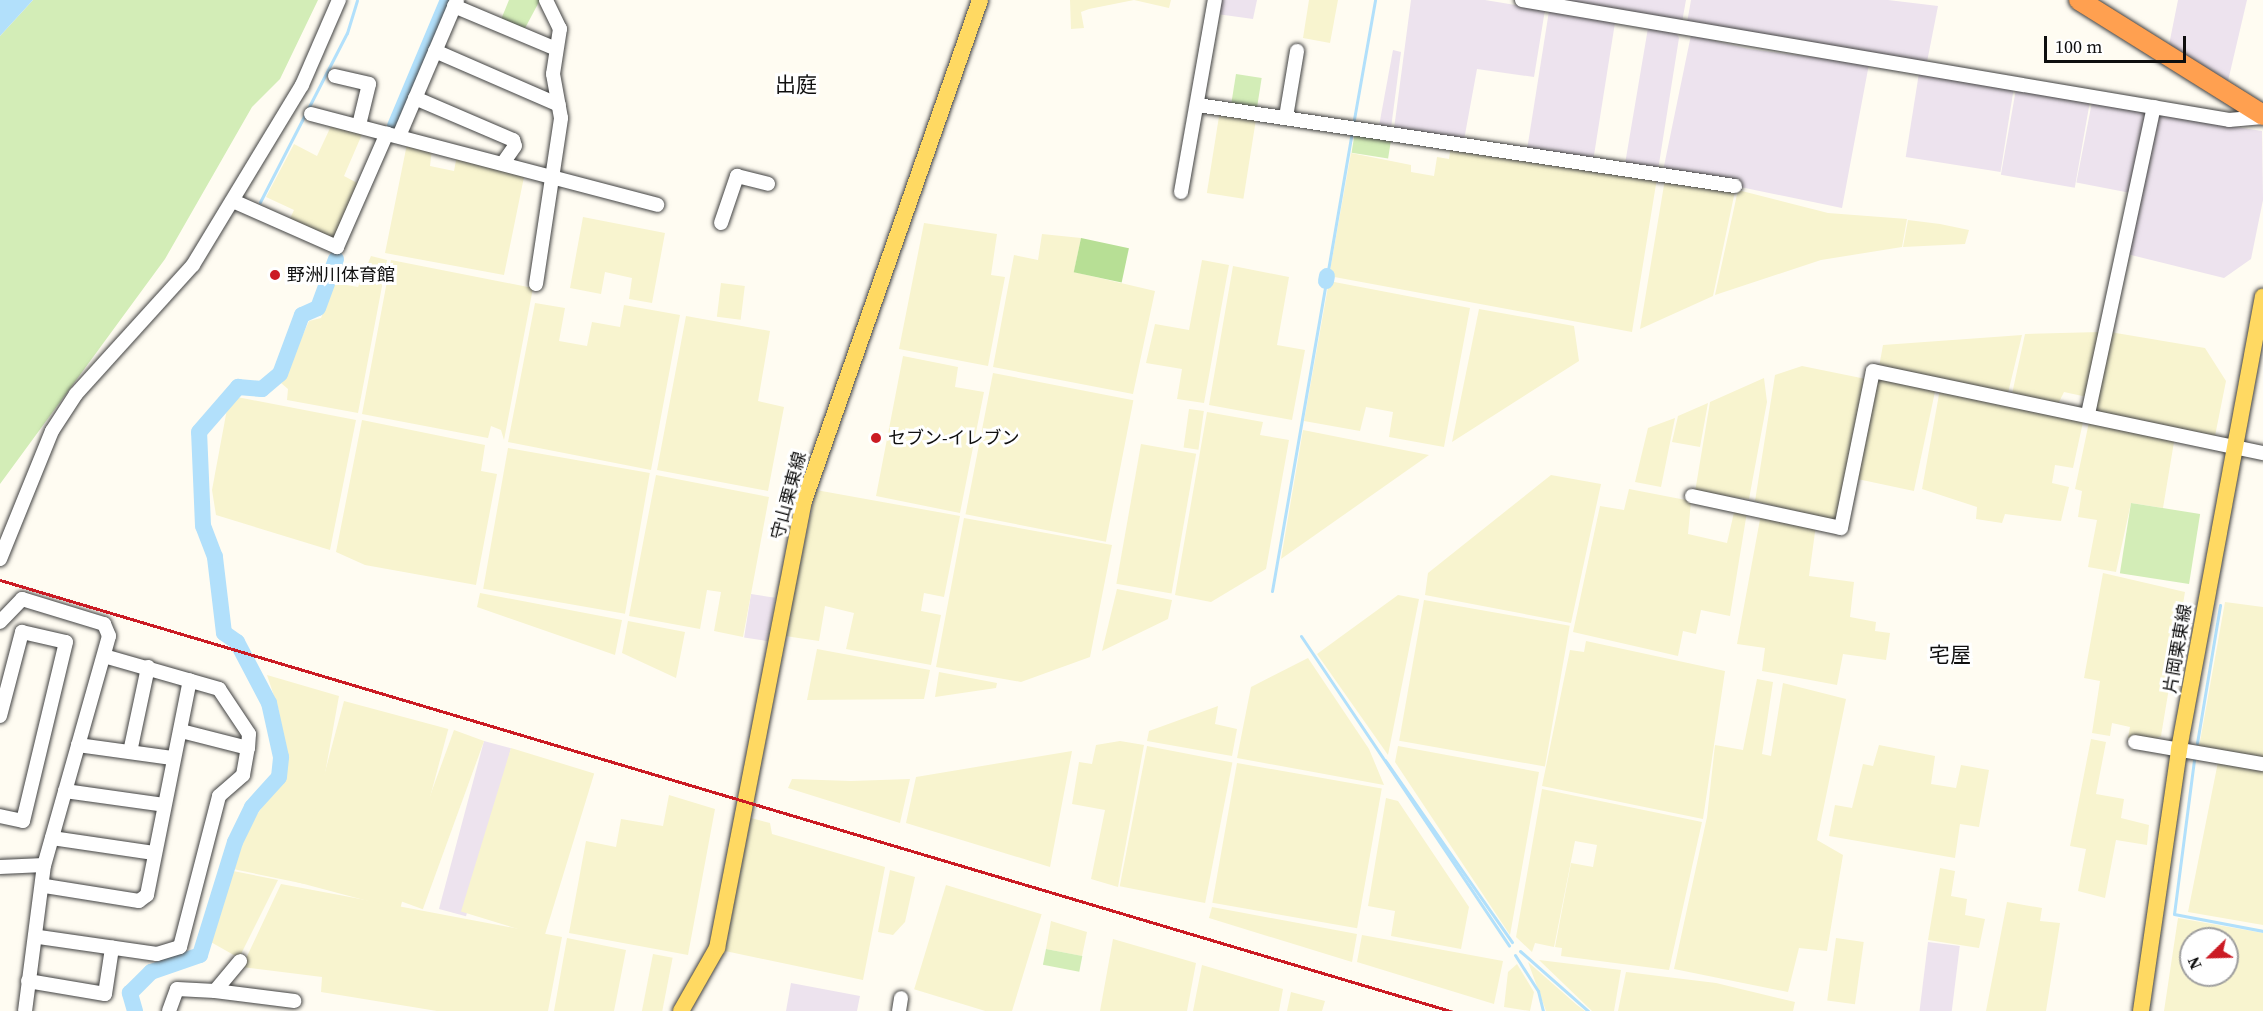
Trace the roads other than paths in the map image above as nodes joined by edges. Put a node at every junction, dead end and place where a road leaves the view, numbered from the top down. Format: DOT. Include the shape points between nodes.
graph roads {
  1 [pos="339,0"];
  2 [pos="546,0"];
  3 [pos="980,0"];
  4 [pos="1215,0"];
  5 [pos="1522,0"];
  6 [pos="2079,0"];
  7 [pos="456,3"];
  8 [pos="554,48"];
  9 [pos="435,51"];
  10 [pos="1297,51"];
  11 [pos="335,76"];
  12 [pos="415,98"];
  13 [pos="559,105"];
  14 [pos="1198,105"];
  15 [pos="2154,107"];
  16 [pos="311,114"];
  17 [pos="2263,116"];
  18 [pos="1286,117"];
  19 [pos="359,125"];
  20 [pos="393,134"];
  21 [pos="504,162"];
  22 [pos="549,174"];
  23 [pos="768,183"];
  24 [pos="1735,186"];
  25 [pos="1181,192"];
  26 [pos="233,201"];
  27 [pos="657,205"];
  28 [pos="721,223"];
  29 [pos="536,284"];
  30 [pos="2263,297"];
  31 [pos="2258,351"];
  32 [pos="2088,414"];
  33 [pos="2235,447"];
  34 [pos="2263,453"];
  35 [pos="1692,496"];
  36 [pos="0,559"];
  37 [pos="0,622"];
  38 [pos="104,656"];
  39 [pos="148,667"];
  40 [pos="190,680"];
  41 [pos="0,716"];
  42 [pos="181,731"];
  43 [pos="2135,742"];
  44 [pos="78,745"];
  45 [pos="248,748"];
  46 [pos="2179,749"];
  47 [pos="130,752"];
  48 [pos="172,758"];
  49 [pos="2263,764"];
  50 [pos="65,791"];
  51 [pos="164,805"];
  52 [pos="0,816"];
  53 [pos="52,838"];
  54 [pos="154,853"];
  55 [pos="44,865"];
  56 [pos="0,867"];
  57 [pos="45,886"];
  58 [pos="39,937"];
  59 [pos="112,948"];
  60 [pos="240,961"];
  61 [pos="28,981"];
  62 [pos="215,991"];
  63 [pos="294,1000"];
  64 [pos="277,1005"];
  65 [pos="687,1009"];
  66 [pos="25,1011"];
  67 [pos="169,1011"];
  68 [pos="2141,1011"];
  1 -- 26 [label="street" via="302,85"];
  2 -- 8 [label="street" via="560,29"];
  3 -- 65 [label="main road, 守山栗東線" via="804,501 717,948"];
  4 -- 14 [label="street"];
  5 -- 15 [label="street"];
  6 -- 17 [label="highway"];
  7 -- 8 [label="street"];
  7 -- 9 [label="street"];
  8 -- 13 [label="street"];
  9 -- 12 [label="street"];
  9 -- 13 [label="street"];
  10 -- 18 [label="street"];
  11 -- 19 [label="street" via="369,84"];
  12 -- 20 [label="street"];
  12 -- 21 [label="street" via="513,140 516,146"];
  13 -- 22 [label="street"];
  14 -- 18 [label="street"];
  14 -- 25 [label="street"];
  15 -- 17 [label="street" via="2229,120"];
  15 -- 32 [label="street"];
  16 -- 19 [label="street"];
  18 -- 24 [label="street"];
  19 -- 20 [label="street"];
  20 -- 21 [label="street"];
  20 -- 26 [label="street" via="337,247"];
  21 -- 22 [label="street"];
  22 -- 27 [label="street"];
  22 -- 29 [label="street"];
  23 -- 28 [label="street" via="736,176"];
  26 -- 36 [label="street" via="178,286 76,394 52,431"];
  30 -- 31 [label="main road, 片岡栗東線"];
  31 -- 33 [label="main road, 片岡栗東線"];
  32 -- 33 [label="street"];
  32 -- 35 [label="street" via="1873,371 1841,528"];
  33 -- 34 [label="street"];
  33 -- 46 [label="main road, 片岡栗東線"];
  37 -- 38 [label="street" via="22,599 104,624 110,636"];
  38 -- 39 [label="street"];
  38 -- 44 [label="street"];
  39 -- 40 [label="street"];
  39 -- 47 [label="street"];
  40 -- 42 [label="street"];
  40 -- 45 [label="street" via="225,694 249,734"];
  41 -- 52 [label="street" via="22,632 66,642 23,821"];
  42 -- 45 [label="street"];
  42 -- 48 [label="street"];
  43 -- 46 [label="street"];
  44 -- 47 [label="street"];
  44 -- 50 [label="street"];
  45 -- 59 [label="street" via="243,775 219,795 180,947 157,954"];
  46 -- 49 [label="street"];
  46 -- 68 [label="main road, 片岡栗東線"];
  47 -- 48 [label="street"];
  48 -- 51 [label="street"];
  50 -- 51 [label="street"];
  50 -- 53 [label="street"];
  51 -- 54 [label="street"];
  53 -- 54 [label="street"];
  53 -- 55 [label="street"];
  54 -- 57 [label="street" via="147,895 139,901"];
  55 -- 56 [label="street"];
  55 -- 57 [label="street"];
  57 -- 58 [label="street"];
  58 -- 59 [label="street"];
  58 -- 61 [label="street"];
  59 -- 61 [label="street" via="105,994"];
  60 -- 62 [label="street"];
  61 -- 66 [label="street"];
  62 -- 64 [label="street"];
  62 -- 67 [label="street" via="177,989"];
  63 -- 64 [label="street"];
}
